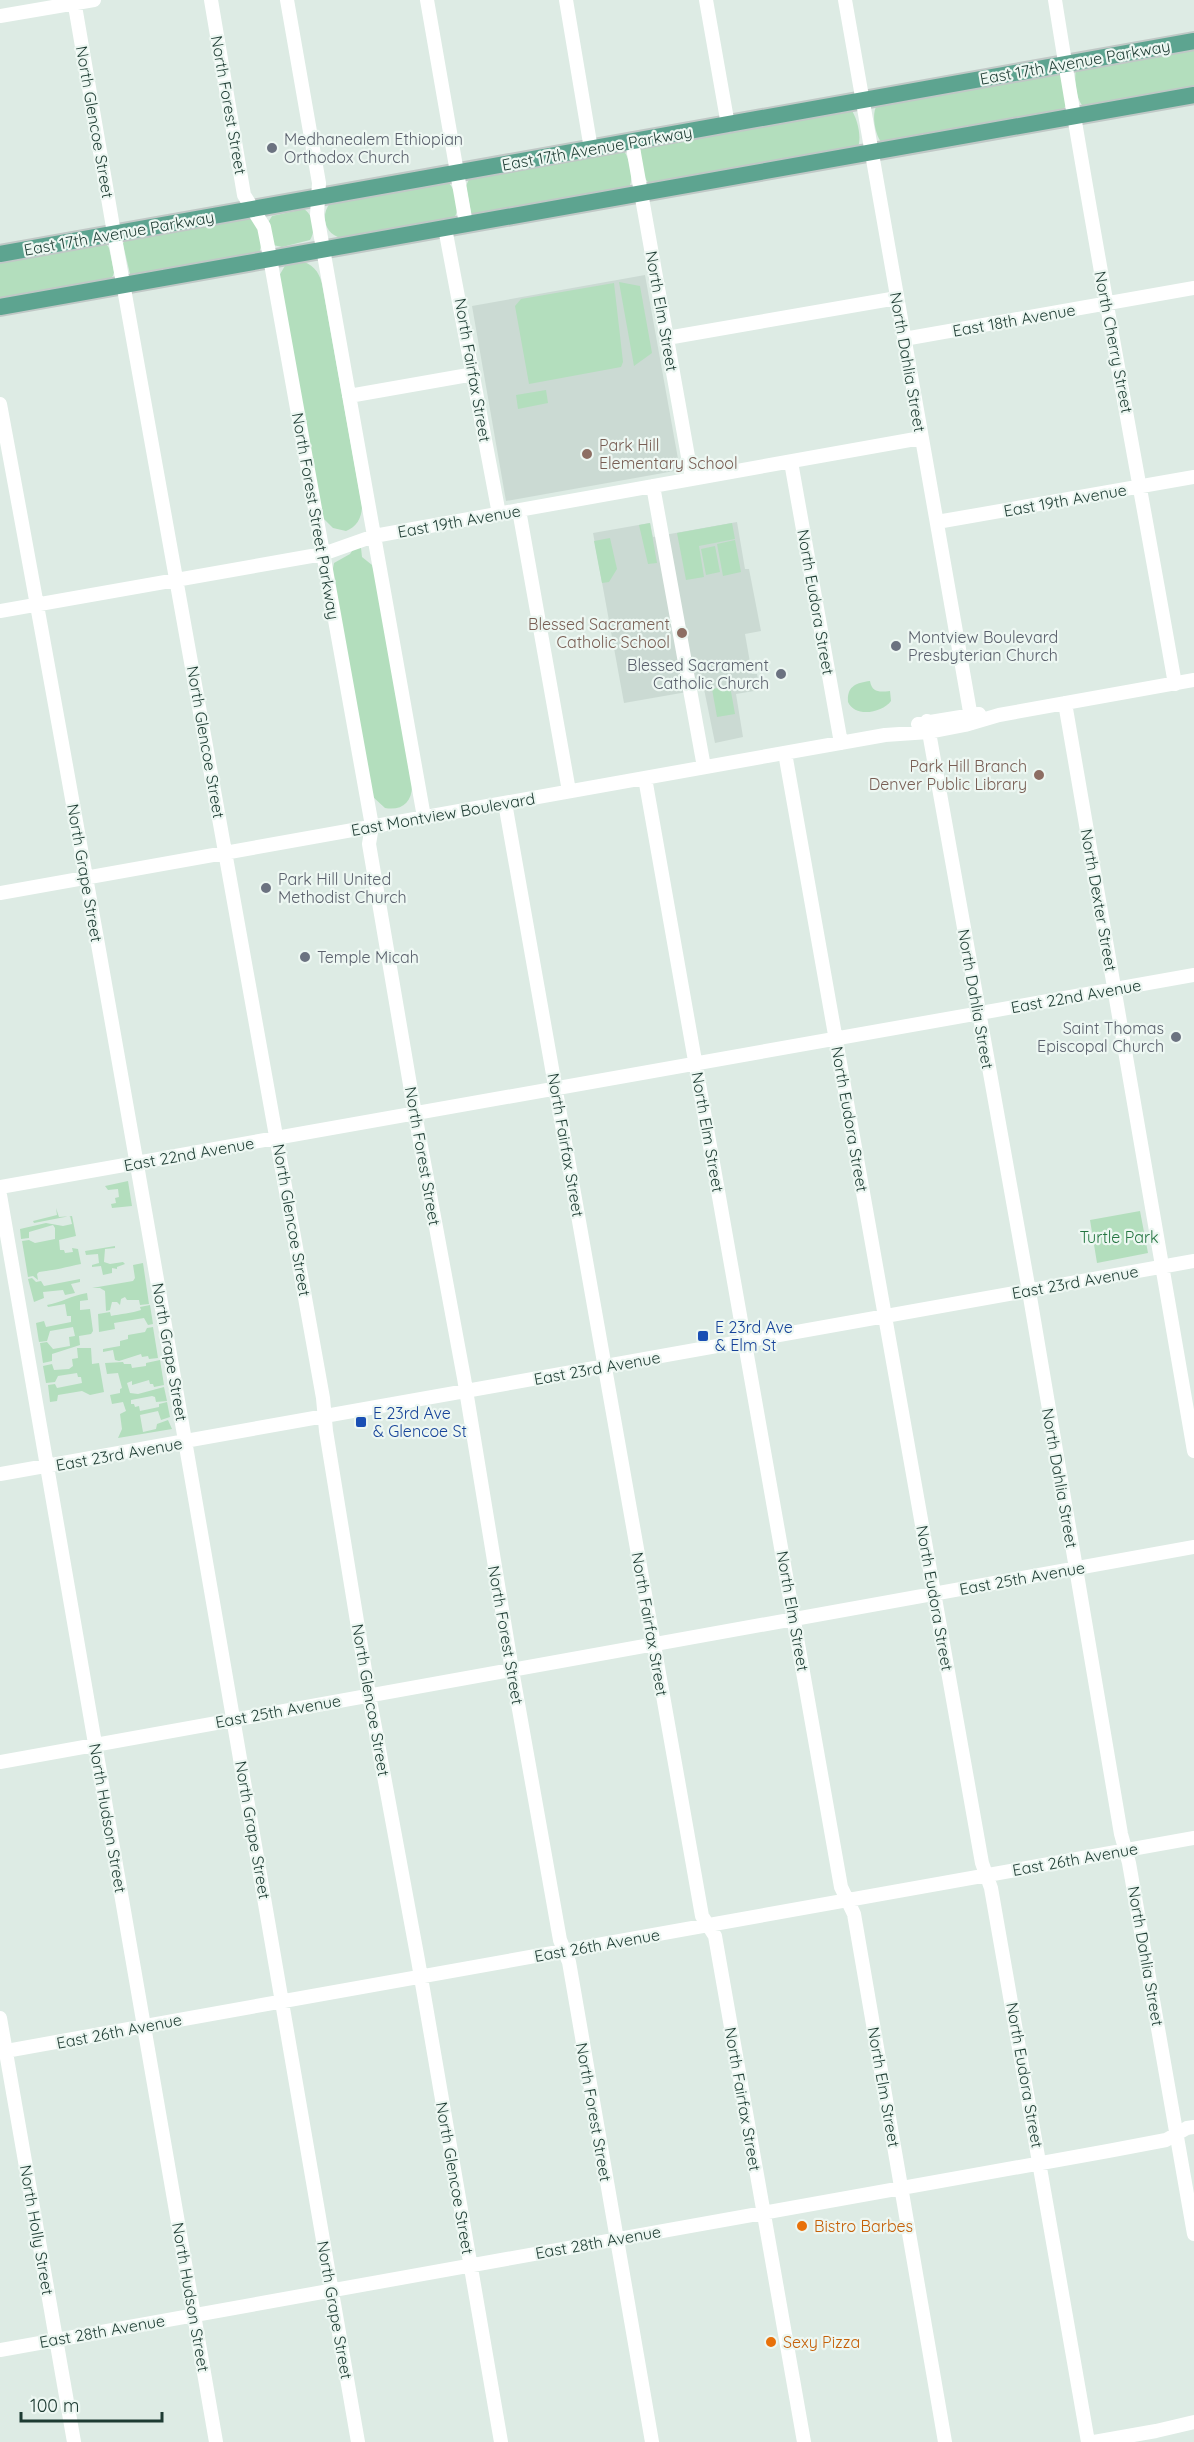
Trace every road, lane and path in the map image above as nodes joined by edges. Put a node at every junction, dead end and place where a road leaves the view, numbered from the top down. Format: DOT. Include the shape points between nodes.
graph roads {
  1 [pos="94,0"];
  2 [pos="211,0"];
  3 [pos="287,0"];
  4 [pos="427,0"];
  5 [pos="566,0"];
  6 [pos="706,0"];
  7 [pos="845,0"];
  8 [pos="1055,0"];
  9 [pos="74,2"];
  10 [pos="0,16"];
  11 [pos="1194,41"];
  12 [pos="1065,63"];
  13 [pos="1194,95"];
  14 [pos="862,100"];
  15 [pos="1074,116"];
  16 [pos="728,125"];
  17 [pos="632,142"];
  18 [pos="591,149"];
  19 [pos="871,153"];
  20 [pos="457,173"];
  21 [pos="641,192"];
  22 [pos="320,197"];
  23 [pos="252,209"];
  24 [pos="466,224"];
  25 [pos="445,228"];
  26 [pos="114,233"];
  27 [pos="323,249"];
  28 [pos="0,254"];
  29 [pos="270,258"];
  30 [pos="123,284"];
  31 [pos="1194,288"];
  32 [pos="897,298"];
  33 [pos="1107,304"];
  34 [pos="0,307"];
  35 [pos="667,339"];
  36 [pos="904,339"];
  37 [pos="474,374"];
  38 [pos="349,396"];
  39 [pos="0,404"];
  40 [pos="921,438"];
  41 [pos="791,462"];
  42 [pos="1194,477"];
  43 [pos="692,479"];
  44 [pos="653,486"];
  45 [pos="1142,486"];
  46 [pos="519,510"];
  47 [pos="499,514"];
  48 [pos="936,522"];
  49 [pos="374,536"];
  50 [pos="322,554"];
  51 [pos="177,580"];
  52 [pos="38,604"];
  53 [pos="0,611"];
  54 [pos="1194,680"];
  55 [pos="1176,684"];
  56 [pos="1065,703"];
  57 [pos="971,718"];
  58 [pos="928,727"];
  59 [pos="841,743"];
  60 [pos="785,753"];
  61 [pos="704,767"];
  62 [pos="645,778"];
  63 [pos="569,791"];
  64 [pos="505,803"];
  65 [pos="424,817"];
  66 [pos="372,826"];
  67 [pos="226,852"];
  68 [pos="86,877"];
  69 [pos="0,892"];
  70 [pos="1194,975"];
  71 [pos="1114,989"];
  72 [pos="979,1013"];
  73 [pos="836,1039"];
  74 [pos="695,1064"];
  75 [pos="556,1089"];
  76 [pos="415,1114"];
  77 [pos="277,1138"];
  78 [pos="137,1163"];
  79 [pos="0,1187"];
  80 [pos="0,1195"];
  81 [pos="1194,1261"];
  82 [pos="1162,1267"];
  83 [pos="1029,1291"];
  84 [pos="885,1316"];
  85 [pos="746,1341"];
  86 [pos="606,1367"];
  87 [pos="465,1392"];
  88 [pos="325,1416"];
  89 [pos="186,1442"];
  90 [pos="1194,1451"];
  91 [pos="48,1466"];
  92 [pos="0,1474"];
  93 [pos="1194,1547"];
  94 [pos="1075,1568"];
  95 [pos="934,1594"];
  96 [pos="795,1619"];
  97 [pos="653,1644"];
  98 [pos="512,1670"];
  99 [pos="369,1695"];
  100 [pos="234,1719"];
  101 [pos="95,1744"];
  102 [pos="0,1762"];
  103 [pos="1194,1838"];
  104 [pos="1125,1850"];
  105 [pos="987,1875"];
  106 [pos="847,1900"];
  107 [pos="708,1925"];
  108 [pos="564,1950"];
  109 [pos="421,1976"];
  110 [pos="283,2001"];
  111 [pos="0,2018"];
  112 [pos="144,2025"];
  113 [pos="3,2052"];
  114 [pos="1194,2127"];
  115 [pos="1176,2134"];
  116 [pos="1040,2163"];
  117 [pos="901,2188"];
  118 [pos="762,2212"];
  119 [pos="1194,2234"];
  120 [pos="616,2240"];
  121 [pos="470,2266"];
  122 [pos="332,2290"];
  123 [pos="194,2314"];
  124 [pos="56,2339"];
  125 [pos="0,2350"];
  126 [pos="1194,2422"];
  127 [pos="74,2442"];
  128 [pos="216,2442"];
  129 [pos="358,2442"];
  130 [pos="501,2442"];
  131 [pos="652,2442"];
  132 [pos="804,2442"];
  133 [pos="945,2442"];
  134 [pos="1088,2442"];
  135 [pos="1094,2442"];
  1 -- 9 [label="street"];
  2 -- 23 [label="street, North Forest Street" via="244,195"];
  3 -- 22 [label="street"];
  4 -- 20 [label="street"];
  5 -- 18 [label="street"];
  6 -- 16 [label="street"];
  7 -- 14 [label="street, North Dahlia Street"];
  8 -- 12 [label="street, North Cherry Street"];
  9 -- 10 [label="street"];
  9 -- 26 [label="street, North Glencoe Street"];
  11 -- 12 [label="main road, East 17th Avenue Parkway"];
  12 -- 14 [label="main road, East 17th Avenue Parkway"];
  12 -- 15 [label="street, North Cherry Street"];
  13 -- 15 [label="main road"];
  14 -- 16 [label="main road, East 17th Avenue Parkway"];
  14 -- 19 [label="street, North Dahlia Street"];
  15 -- 19 [label="main road"];
  15 -- 33 [label="street, North Cherry Street"];
  16 -- 17 [label="main road, East 17th Avenue Parkway"];
  17 -- 18 [label="main road, East 17th Avenue Parkway"];
  17 -- 21 [label="street, North Elm Street"];
  18 -- 20 [label="main road, East 17th Avenue Parkway"];
  19 -- 21 [label="main road"];
  19 -- 32 [label="street, North Dahlia Street"];
  20 -- 22 [label="main road, East 17th Avenue Parkway"];
  20 -- 24 [label="street"];
  21 -- 24 [label="main road"];
  21 -- 35 [label="street, North Elm Street"];
  22 -- 23 [label="main road, East 17th Avenue Parkway"];
  22 -- 27 [label="street" via="317,215"];
  23 -- 26 [label="main road, East 17th Avenue Parkway"];
  23 -- 29 [label="street, North Forest Street Parkway" via="264,227"];
  24 -- 25 [label="main road"];
  25 -- 27 [label="main road"];
  25 -- 37 [label="street, North Fairfax Street"];
  26 -- 28 [label="main road, East 17th Avenue Parkway"];
  26 -- 30 [label="street, North Glencoe Street"];
  27 -- 29 [label="main road"];
  27 -- 38 [label="street"];
  29 -- 30 [label="main road"];
  29 -- 50 [label="street, North Forest Street Parkway"];
  30 -- 34 [label="main road"];
  30 -- 51 [label="street, North Glencoe Street"];
  31 -- 33 [label="street, East 18th Avenue"];
  32 -- 35 [label="street"];
  32 -- 36 [label="street, North Dahlia Street"];
  33 -- 36 [label="street, East 18th Avenue"];
  33 -- 45 [label="street, North Cherry Street"];
  35 -- 43 [label="street, North Elm Street"];
  36 -- 40 [label="street, North Dahlia Street"];
  37 -- 38 [label="street"];
  37 -- 47 [label="street, North Fairfax Street"];
  38 -- 49 [label="street"];
  39 -- 52 [label="street, North Grape Street"];
  40 -- 41 [label="street, East 19th Avenue"];
  40 -- 48 [label="street, North Dahlia Street"];
  41 -- 43 [label="street, East 19th Avenue"];
  41 -- 59 [label="street, North Eudora Street"];
  42 -- 45 [label="street, East 19th Avenue"];
  43 -- 44 [label="street, East 19th Avenue"];
  44 -- 46 [label="street, East 19th Avenue"];
  44 -- 61 [label="street"];
  45 -- 48 [label="street, East 19th Avenue"];
  45 -- 55 [label="street, North Cherry Street"];
  46 -- 47 [label="street, East 19th Avenue"];
  46 -- 63 [label="street"];
  47 -- 49 [label="street, East 19th Avenue"];
  48 -- 57 [label="street, North Dahlia Street"];
  49 -- 50 [label="street, East 19th Avenue"];
  49 -- 65 [label="street"];
  50 -- 51 [label="street, East 19th Avenue"];
  50 -- 66 [label="street, North Forest Street Parkway"];
  51 -- 52 [label="street, East 19th Avenue"];
  51 -- 67 [label="street, North Glencoe Street"];
  52 -- 53 [label="street, East 19th Avenue"];
  52 -- 68 [label="street, North Grape Street"];
  54 -- 55 [label="street, East Montview Boulevard"];
  55 -- 56 [label="street, East Montview Boulevard"];
  56 -- 57 [label="street, East Montview Boulevard"];
  56 -- 71 [label="street, North Dexter Street"];
  57 -- 58 [label="street, East Montview Boulevard"];
  58 -- 59 [label="street, East Montview Boulevard"];
  58 -- 72 [label="street, North Dahlia Street"];
  59 -- 60 [label="street, East Montview Boulevard"];
  60 -- 61 [label="street, East Montview Boulevard"];
  60 -- 73 [label="street, North Eudora Street"];
  61 -- 62 [label="street, East Montview Boulevard"];
  62 -- 63 [label="street, East Montview Boulevard"];
  62 -- 74 [label="street, North Elm Street"];
  63 -- 64 [label="street, East Montview Boulevard"];
  64 -- 65 [label="street, East Montview Boulevard"];
  64 -- 75 [label="street, North Fairfax Street"];
  65 -- 66 [label="street, East Montview Boulevard"];
  66 -- 67 [label="street, East Montview Boulevard"];
  66 -- 76 [label="street, North Forest Street" via="369,844"];
  67 -- 68 [label="street, East Montview Boulevard"];
  67 -- 77 [label="street, North Glencoe Street"];
  68 -- 69 [label="street, East Montview Boulevard"];
  68 -- 78 [label="street, North Grape Street"];
  70 -- 71 [label="street, East 22nd Avenue"];
  71 -- 72 [label="street, East 22nd Avenue"];
  71 -- 82 [label="street, North Dexter Street"];
  72 -- 73 [label="street, East 22nd Avenue"];
  72 -- 83 [label="street, North Dahlia Street"];
  73 -- 74 [label="street, East 22nd Avenue"];
  73 -- 84 [label="street, North Eudora Street"];
  74 -- 75 [label="street, East 22nd Avenue"];
  74 -- 85 [label="street, North Elm Street"];
  75 -- 76 [label="street, East 22nd Avenue"];
  75 -- 86 [label="street, North Fairfax Street"];
  76 -- 77 [label="street, East 22nd Avenue"];
  76 -- 87 [label="street, North Forest Street"];
  77 -- 78 [label="street, East 22nd Avenue"];
  77 -- 88 [label="street, North Glencoe Street"];
  78 -- 79 [label="street, East 22nd Avenue"];
  78 -- 89 [label="street, North Grape Street"];
  80 -- 91 [label="street, North Hudson Street"];
  81 -- 82 [label="street, East 23rd Avenue"];
  82 -- 83 [label="street, East 23rd Avenue"];
  82 -- 90 [label="street, North Dexter Street"];
  83 -- 84 [label="street, East 23rd Avenue"];
  83 -- 94 [label="street, North Dahlia Street"];
  84 -- 85 [label="street, East 23rd Avenue"];
  84 -- 95 [label="street, North Eudora Street"];
  85 -- 86 [label="street, East 23rd Avenue"];
  85 -- 96 [label="street, North Elm Street"];
  86 -- 87 [label="street, East 23rd Avenue"];
  86 -- 97 [label="street, North Fairfax Street"];
  87 -- 88 [label="street, East 23rd Avenue"];
  87 -- 98 [label="street, North Forest Street"];
  88 -- 89 [label="street, East 23rd Avenue"];
  88 -- 99 [label="street, North Glencoe Street"];
  89 -- 91 [label="street, East 23rd Avenue"];
  89 -- 100 [label="street, North Grape Street"];
  91 -- 92 [label="street, East 23rd Avenue"];
  91 -- 101 [label="street, North Hudson Street"];
  93 -- 94 [label="street, East 25th Avenue"];
  94 -- 95 [label="street, East 25th Avenue"];
  94 -- 104 [label="street, North Dahlia Street"];
  95 -- 96 [label="street, East 25th Avenue"];
  95 -- 105 [label="street, North Eudora Street"];
  96 -- 97 [label="street, East 25th Avenue"];
  96 -- 106 [label="street, North Elm Street" via="841,1887"];
  97 -- 98 [label="street, East 25th Avenue"];
  97 -- 107 [label="street, North Fairfax Street" via="702,1916"];
  98 -- 99 [label="street, East 25th Avenue"];
  98 -- 108 [label="street, North Forest Street"];
  99 -- 100 [label="street, East 25th Avenue"];
  99 -- 109 [label="street, North Glencoe Street"];
  100 -- 101 [label="street, East 25th Avenue"];
  100 -- 110 [label="street, North Grape Street"];
  101 -- 102 [label="street, East 25th Avenue"];
  101 -- 112 [label="street, North Hudson Street"];
  103 -- 104 [label="street, East 26th Avenue"];
  104 -- 105 [label="street, East 26th Avenue"];
  104 -- 115 [label="street, North Dahlia Street"];
  105 -- 106 [label="street, East 26th Avenue"];
  105 -- 116 [label="street, North Eudora Street"];
  106 -- 107 [label="street, East 26th Avenue"];
  106 -- 117 [label="street, North Elm Street" via="854,1914"];
  107 -- 108 [label="street, East 26th Avenue"];
  107 -- 118 [label="street, North Fairfax Street" via="716,1942"];
  108 -- 109 [label="street, East 26th Avenue"];
  108 -- 120 [label="street, North Forest Street"];
  109 -- 110 [label="street, East 26th Avenue"];
  109 -- 121 [label="street, North Glencoe Street"];
  110 -- 112 [label="street, East 26th Avenue"];
  110 -- 122 [label="street, North Grape Street"];
  111 -- 113 [label="street, North Holly Street"];
  112 -- 113 [label="street, East 26th Avenue"];
  112 -- 123 [label="street, North Hudson Street"];
  113 -- 124 [label="street, North Holly Street"];
  114 -- 115 [label="street, East 28th Avenue"];
  115 -- 116 [label="street, East 28th Avenue" via="1166,2140"];
  115 -- 119 [label="street, North Dahlia Street"];
  116 -- 117 [label="street, East 28th Avenue"];
  116 -- 134 [label="street, North Eudora Street"];
  117 -- 118 [label="street, East 28th Avenue"];
  117 -- 133 [label="street, North Elm Street"];
  118 -- 120 [label="street, East 28th Avenue"];
  118 -- 132 [label="street, North Fairfax Street"];
  120 -- 121 [label="street, East 28th Avenue"];
  120 -- 131 [label="street, North Forest Street"];
  121 -- 122 [label="street, East 28th Avenue"];
  121 -- 130 [label="street, North Glencoe Street"];
  122 -- 123 [label="street, East 28th Avenue"];
  122 -- 129 [label="street, North Grape Street"];
  123 -- 124 [label="street, East 28th Avenue"];
  123 -- 128 [label="street, North Hudson Street"];
  124 -- 125 [label="street, East 28th Avenue"];
  124 -- 127 [label="street, North Holly Street"];
  126 -- 135 [label="street"];
}
